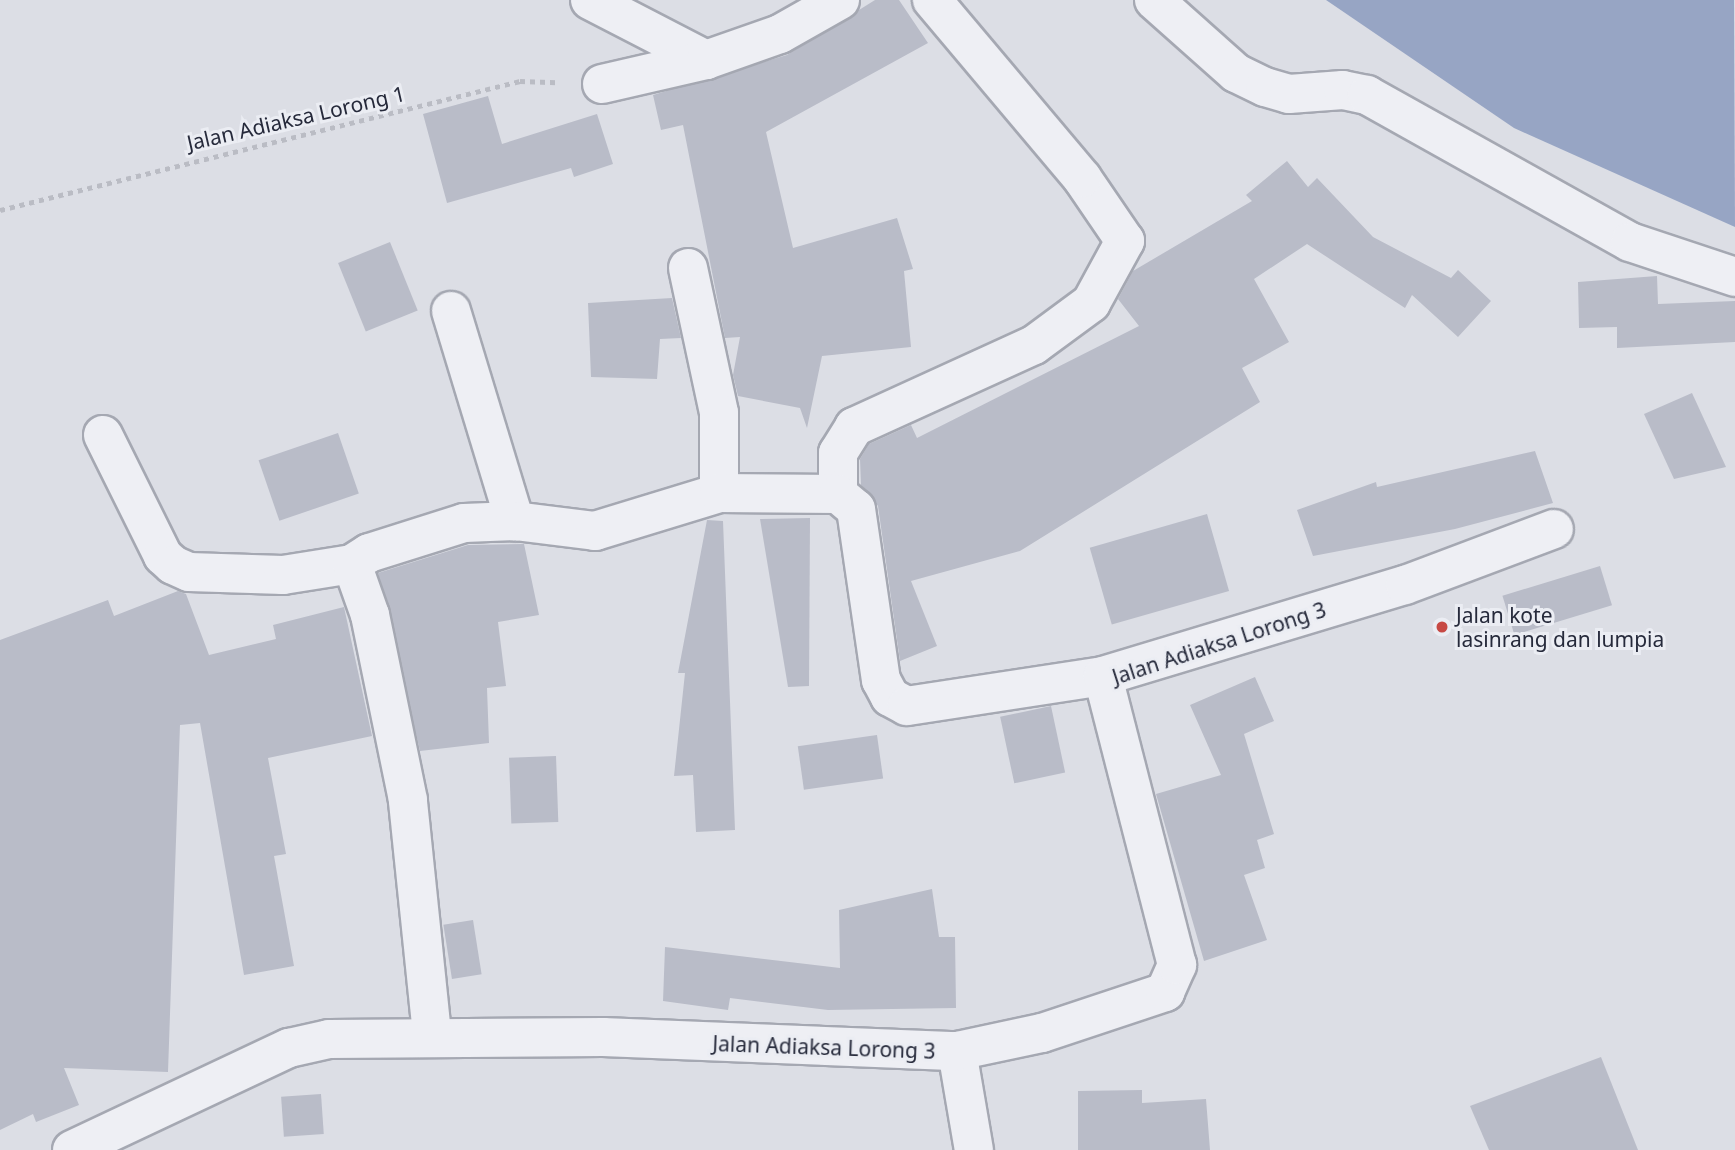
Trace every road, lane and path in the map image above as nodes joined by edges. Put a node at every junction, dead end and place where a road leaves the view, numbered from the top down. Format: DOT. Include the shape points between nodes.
graph roads {
  1 [pos="590,0"];
  2 [pos="840,0"];
  3 [pos="932,0"];
  4 [pos="1154,0"];
  5 [pos="706,60"];
  6 [pos="602,84"];
  7 [pos="0,210"];
  8 [pos="688,268"];
  9 [pos="1735,276"];
  10 [pos="452,311"];
  11 [pos="103,435"];
  12 [pos="719,494"];
  13 [pos="838,494"];
  14 [pos="515,521"];
  15 [pos="1555,528"];
  16 [pos="352,564"];
  17 [pos="1103,676"];
  18 [pos="432,1034"];
  19 [pos="961,1075"];
  20 [pos="72,1150"];
  21 [pos="974,1150"];
  1 -- 5 [label="street"];
  2 -- 5 [label="street" via="780,34"];
  3 -- 13 [label="street" via="1082,178 1125,241 1091,303 1034,345 854,428 838,453"];
  4 -- 9 [label="street" via="1236,73 1289,94 1343,90 1367,95 1630,242"];
  5 -- 6 [label="street"];
  6 -- 7 [label="path, Jalan Adiaksa Lorong 1" via="520,81"];
  8 -- 12 [label="street" via="719,412"];
  10 -- 14 [label="street"];
  11 -- 16 [label="street" via="173,565 189,572 283,575"];
  12 -- 13 [label="street"];
  12 -- 14 [label="street" via="594,531"];
  13 -- 17 [label="street" via="856,509 881,680 896,701 907,706"];
  14 -- 16 [label="street" via="443,528"];
  15 -- 17 [label="street, Jalan Adiaksa Lorong 3" via="1405,585"];
  16 -- 18 [label="street" via="370,615 408,800"];
  17 -- 19 [label="street, Jalan Adiaksa Lorong 3" via="1165,905 1177,965 1174,984"];
  18 -- 19 [label="street, Jalan Adiaksa Lorong 3"];
  18 -- 20 [label="street, Jalan Adiaksa Lorong 3" via="329,1039 289,1048"];
  19 -- 21 [label="street"];
}
